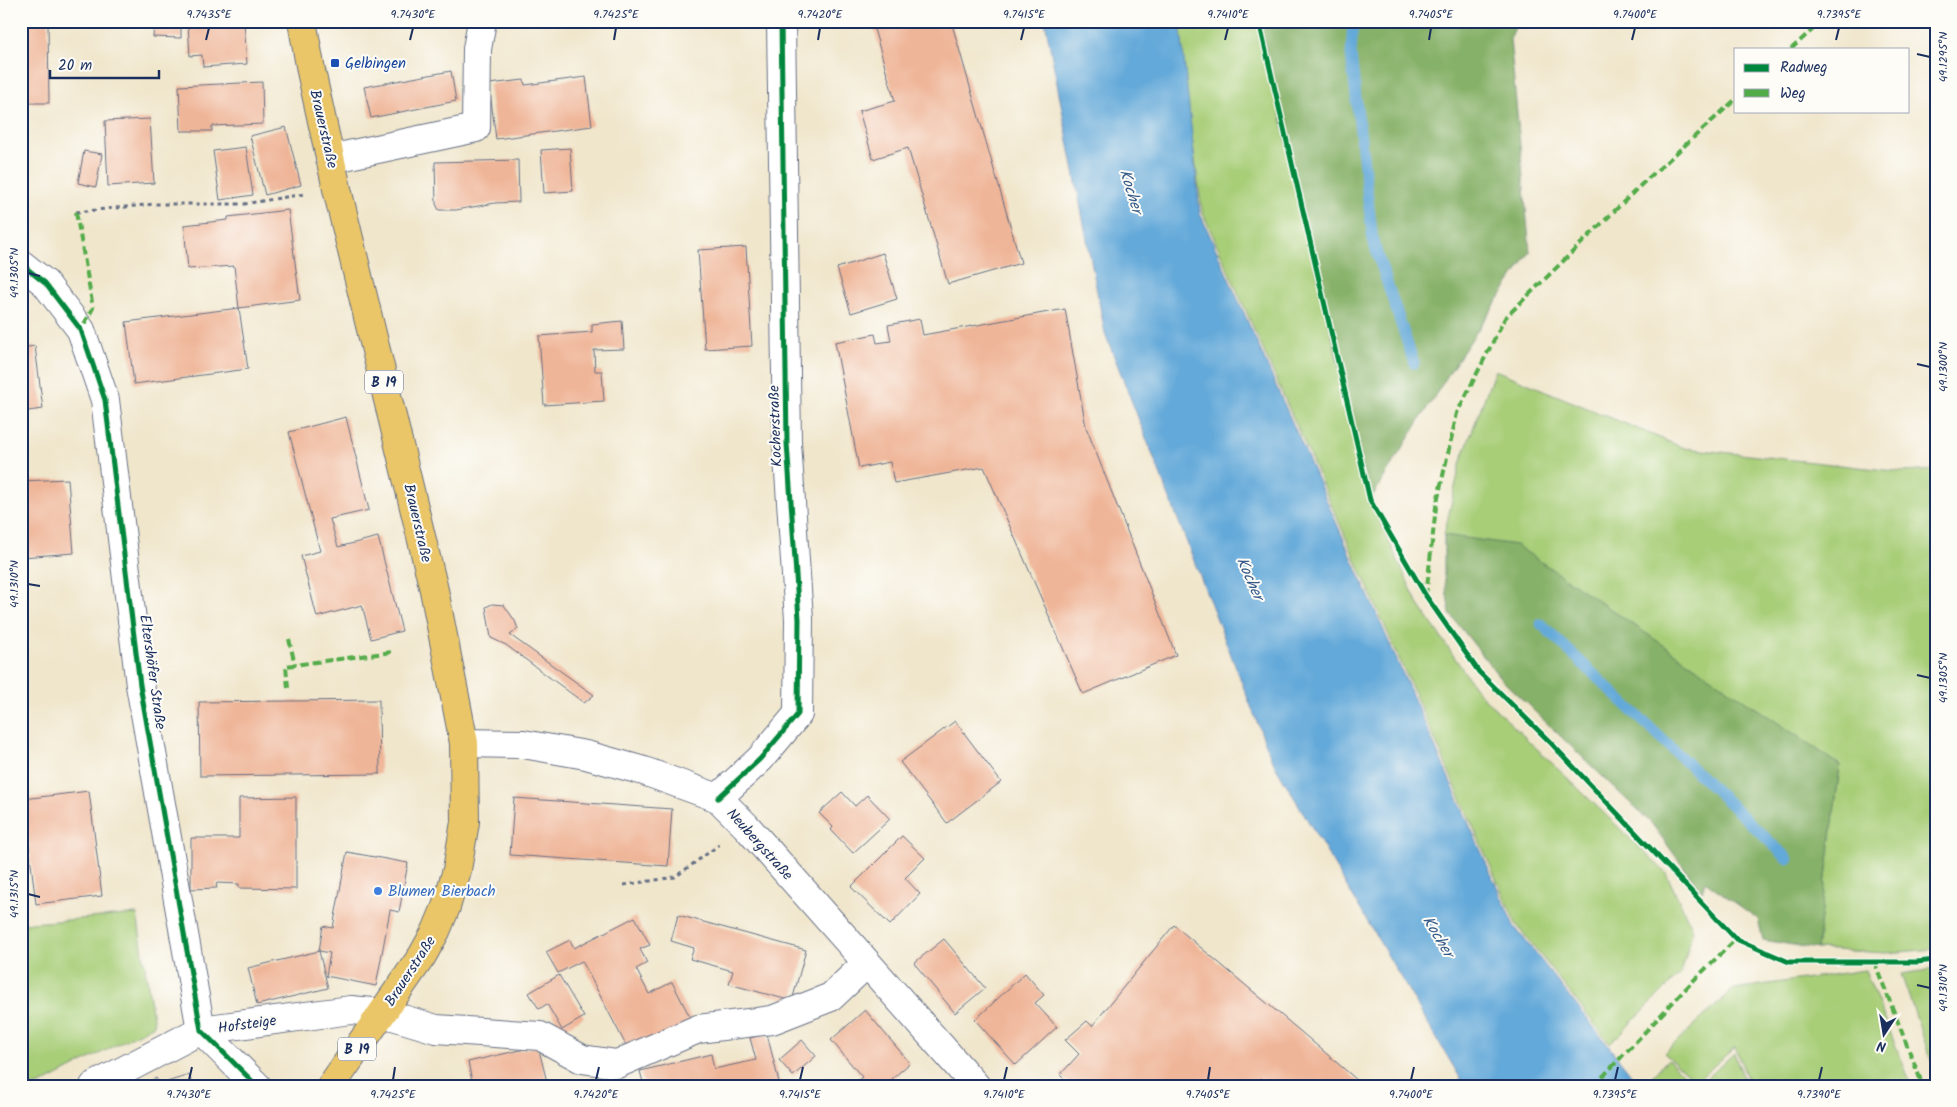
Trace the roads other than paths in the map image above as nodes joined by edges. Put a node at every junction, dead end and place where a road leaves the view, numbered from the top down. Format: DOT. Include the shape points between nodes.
graph roads {
  1 [pos="302,21"];
  2 [pos="482,21"];
  3 [pos="781,21"];
  4 [pos="330,159"];
  5 [pos="21,264"];
  6 [pos="464,743"];
  7 [pos="718,798"];
  8 [pos="866,963"];
  9 [pos="383,1013"];
  10 [pos="201,1030"];
  11 [pos="94,1086"];
  12 [pos="257,1086"];
  13 [pos="331,1086"];
  14 [pos="976,1086"];
  1 -- 4 [label="main road, Brauerstraße / B 19"];
  2 -- 4 [label="street" via="476,49 476,128"];
  3 -- 7 [label="street, Kocherstraße" via="787,443 799,619 798,714 760,759"];
  4 -- 6 [label="main road, Brauerstraße / B 19" via="430,572"];
  5 -- 10 [label="street, Eltershöfer Straße" via="45,283 81,330 104,400 140,685"];
  6 -- 7 [label="street, Neubergstraße" via="523,744 586,755 644,771"];
  6 -- 9 [label="main road, Brauerstraße / B 19" via="465,822 457,870 436,931"];
  7 -- 8 [label="street, Neubergstraße"];
  8 -- 9 [label="street, Hofsteige" via="831,997 772,1020 698,1029 617,1064 582,1059 540,1036 436,1029"];
  8 -- 14 [label="street, Neubergstraße"];
  9 -- 10 [label="street, Hofsteige" via="351,1010"];
  9 -- 13 [label="main road, B 19"];
  10 -- 11 [label="street, Hofsteige"];
  10 -- 12 [label="street"];
}
